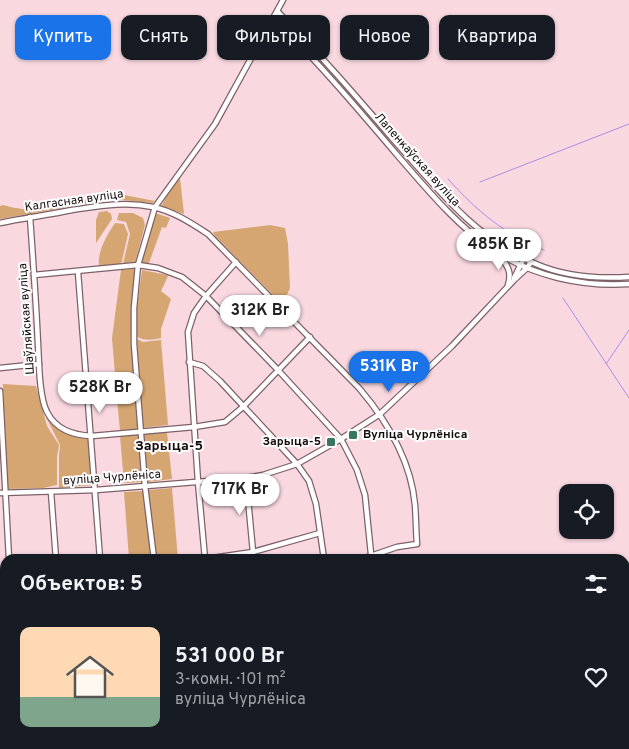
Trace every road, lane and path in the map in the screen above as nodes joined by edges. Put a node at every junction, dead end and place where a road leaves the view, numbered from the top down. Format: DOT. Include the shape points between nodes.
graph roads {
  1 [pos="283,0"];
  2 [pos="278,12"];
  3 [pos="276,15"];
  4 [pos="250,60"];
  5 [pos="315,60"];
  6 [pos="155,207"];
  7 [pos="30,217"];
  8 [pos="0,223"];
  9 [pos="498,253"];
  10 [pos="524,258"];
  11 [pos="236,262"];
  12 [pos="531,262"];
  13 [pos="138,265"];
  14 [pos="521,265"];
  15 [pos="527,268"];
  16 [pos="78,272"];
  17 [pos="34,275"];
  18 [pos="629,277"];
  19 [pos="514,280"];
  20 [pos="629,284"];
  21 [pos="507,287"];
  22 [pos="206,296"];
  23 [pos="310,337"];
  24 [pos="189,362"];
  25 [pos="39,364"];
  26 [pos="0,368"];
  27 [pos="278,370"];
  28 [pos="0,391"];
  29 [pos="243,407"];
  30 [pos="380,414"];
  31 [pos="194,427"];
  32 [pos="140,432"];
  33 [pos="92,436"];
  34 [pos="342,439"];
  35 [pos="297,464"];
  36 [pos="246,478"];
  37 [pos="198,482"];
  38 [pos="145,486"];
  39 [pos="96,490"];
  40 [pos="51,492"];
  41 [pos="2,493"];
  42 [pos="320,533"];
  43 [pos="253,552"];
  44 [pos="8,554"];
  45 [pos="56,554"];
  46 [pos="100,554"];
  47 [pos="153,554"];
  48 [pos="205,554"];
  49 [pos="239,554"];
  50 [pos="323,554"];
  51 [pos="371,554"];
  1 -- 2 [label="street"];
  2 -- 3 [label="street"];
  2 -- 10 [label="street, Лапенкаўская вуліца" via="473,226"];
  4 -- 6 [label="street" via="214,124"];
  5 -- 9 [label="street, Лапенкаўская вуліца" via="422,183 470,232"];
  6 -- 7 [label="street, Калгасная вуліца" via="116,204"];
  6 -- 11 [label="street, Калгасная вуліца" via="208,234"];
  6 -- 13 [label="street"];
  7 -- 8 [label="street, Калгасная вуліца"];
  7 -- 17 [label="street, Шаўляйская вуліца"];
  9 -- 14 [label="street, Лапенкаўская вуліца"];
  9 -- 21 [label="street" via="509,270"];
  10 -- 12 [label="street, Лапенкаўская вуліца"];
  10 -- 14 [label="street"];
  11 -- 22 [label="street"];
  11 -- 23 [label="street, Калгасная вуліца"];
  12 -- 15 [label="street, вуліца Чурлёніса"];
  12 -- 18 [label="street, Лапенкаўская вуліца" via="584,277"];
  13 -- 16 [label="street"];
  13 -- 22 [label="street" via="182,277"];
  13 -- 32 [label="street" via="134,344"];
  14 -- 15 [label="street, Лапенкаўская вуліца"];
  14 -- 19 [label="street"];
  15 -- 19 [label="street, вуліца Чурлёніса"];
  15 -- 20 [label="street, Лапенкаўская вуліца" via="567,280 603,285"];
  16 -- 17 [label="street"];
  16 -- 33 [label="street"];
  17 -- 25 [label="street, Шаўляйская вуліца"];
  19 -- 21 [label="street, вуліца Чурлёніса"];
  21 -- 30 [label="street, вуліца Чурлёніса" via="452,346"];
  22 -- 24 [label="street" via="194,313 188,332"];
  22 -- 27 [label="street"];
  23 -- 27 [label="street, Шаўляйская вуліца"];
  23 -- 30 [label="street, Калгасная вуліца"];
  24 -- 29 [label="street" via="203,366"];
  24 -- 31 [label="street"];
  25 -- 26 [label="street"];
  25 -- 33 [label="street, Шаўляйская вуліца" via="44,404 51,419 68,432"];
  27 -- 29 [label="street, Шаўляйская вуліца"];
  27 -- 34 [label="street"];
  28 -- 41 [label="street"];
  29 -- 31 [label="street, Шаўляйская вуліца" via="225,422"];
  29 -- 35 [label="street"];
  30 -- 34 [label="street, вуліца Чурлёніса"];
  30 -- 51 [label="street, Калгасная вуліца" via="392,432 411,482 417,544"];
  31 -- 32 [label="street, Шаўляйская вуліца"];
  31 -- 37 [label="street"];
  32 -- 33 [label="street, Шаўляйская вуліца"];
  32 -- 38 [label="street"];
  33 -- 39 [label="street"];
  34 -- 35 [label="street, вуліца Чурлёніса"];
  34 -- 51 [label="street" via="365,495"];
  35 -- 36 [label="street, вуліца Чурлёніса"];
  35 -- 42 [label="street" via="308,481 316,504"];
  36 -- 37 [label="street, вуліца Чурлёніса"];
  36 -- 43 [label="street"];
  37 -- 38 [label="street, вуліца Чурлёніса"];
  37 -- 48 [label="street"];
  38 -- 39 [label="street, вуліца Чурлёніса"];
  38 -- 47 [label="street"];
  39 -- 40 [label="street, вуліца Чурлёніса"];
  39 -- 46 [label="street"];
  40 -- 41 [label="street, вуліца Чурлёніса"];
  40 -- 45 [label="street"];
  41 -- 44 [label="street"];
  42 -- 43 [label="street"];
  42 -- 50 [label="street"];
  43 -- 49 [label="street"];
}
